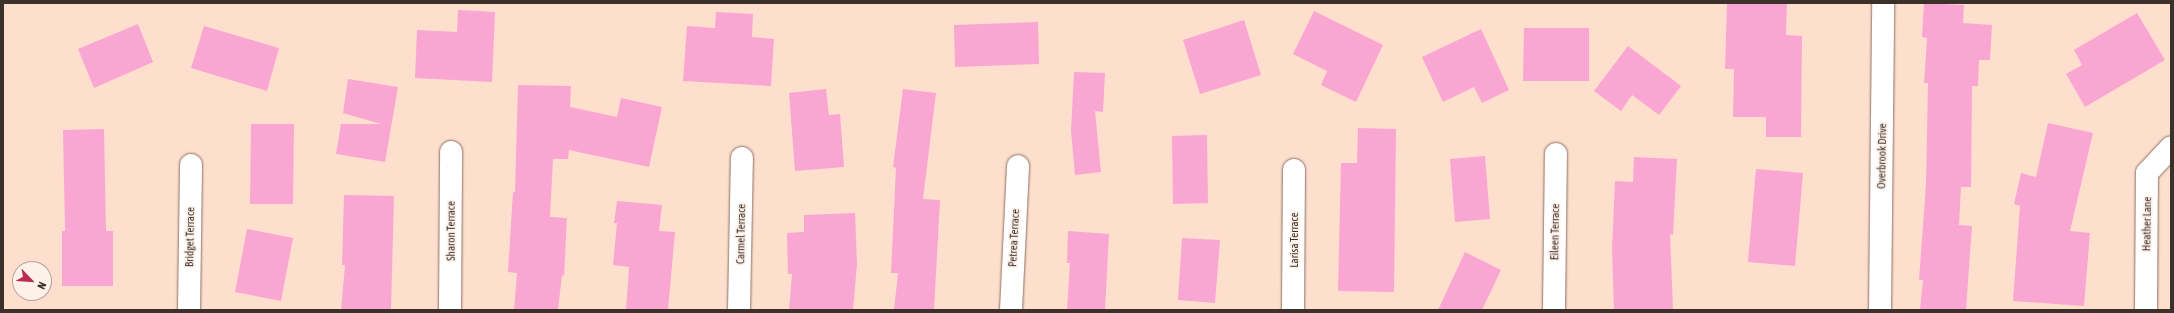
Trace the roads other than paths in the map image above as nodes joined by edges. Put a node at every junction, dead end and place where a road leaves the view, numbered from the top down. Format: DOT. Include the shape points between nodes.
graph roads {
  1 [pos="1883,3"];
  2 [pos="2171,148"];
  3 [pos="451,152"];
  4 [pos="1556,154"];
  5 [pos="742,158"];
  6 [pos="191,165"];
  7 [pos="1018,166"];
  8 [pos="1294,170"];
  9 [pos="189,310"];
  10 [pos="450,310"];
  11 [pos="739,310"];
  12 [pos="1011,310"];
  13 [pos="1293,310"];
  14 [pos="1554,310"];
  15 [pos="1880,310"];
  16 [pos="2146,310"];
  1 -- 15 [label="street, Overbrook Drive"];
  2 -- 16 [label="street, Heather Lane" via="2147,173"];
  3 -- 10 [label="street, Sharon Terrace"];
  4 -- 14 [label="street, Eileen Terrace"];
  5 -- 11 [label="street, Carmel Terrace"];
  6 -- 9 [label="street, Bridget Terrace"];
  7 -- 12 [label="street, Petrea Terrace"];
  8 -- 13 [label="street, Larisa Terrace"];
}
